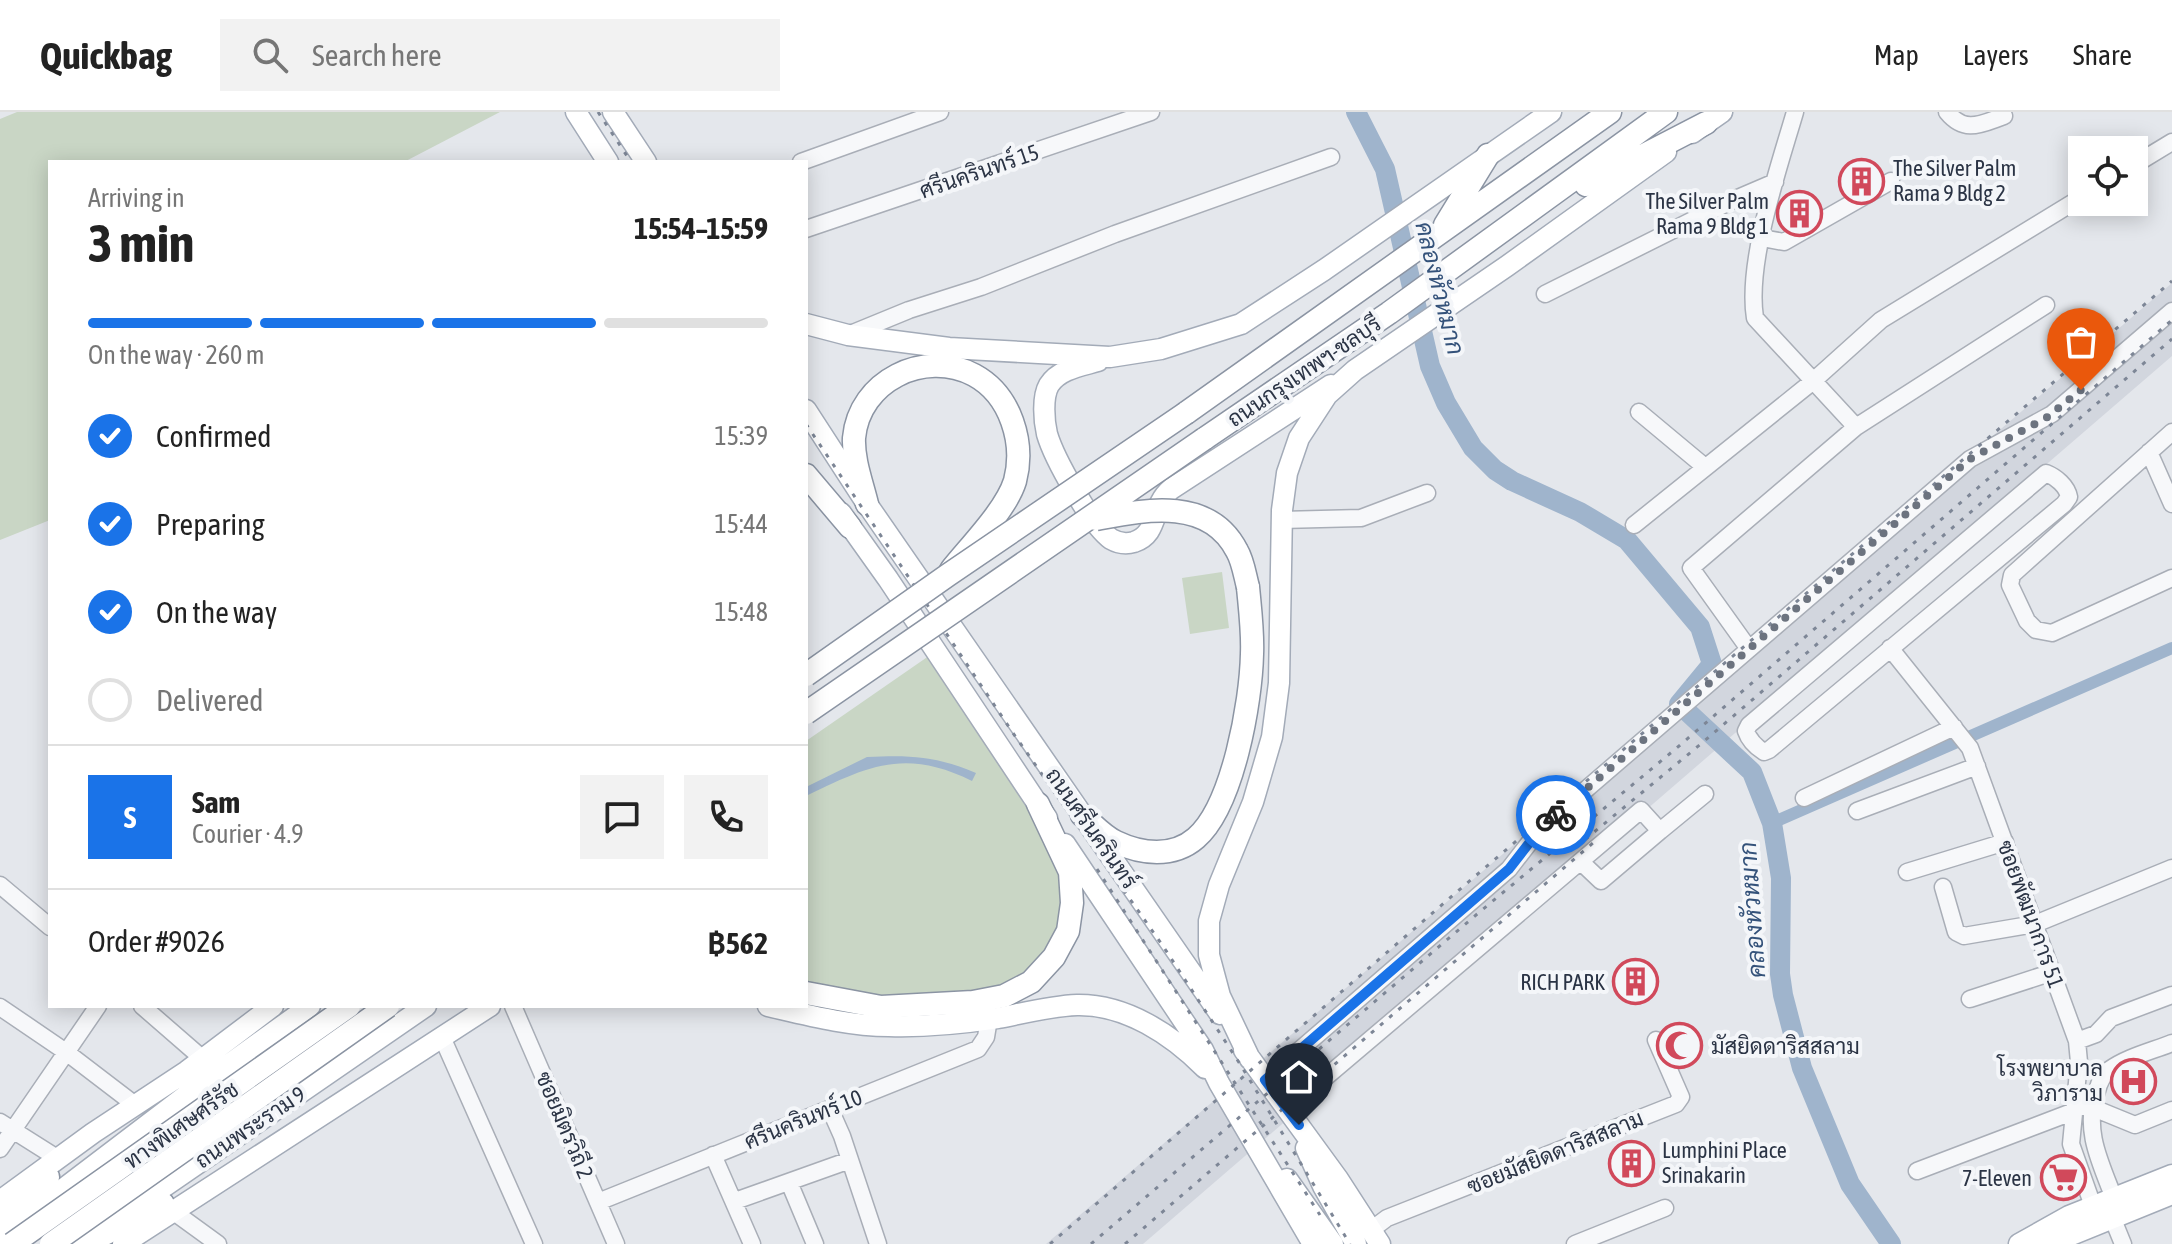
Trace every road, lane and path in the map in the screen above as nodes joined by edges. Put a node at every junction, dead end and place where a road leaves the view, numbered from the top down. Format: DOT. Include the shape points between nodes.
graph roads {
  1 [pos="576,112"];
  2 [pos="613,112"];
  3 [pos="940,112"];
  4 [pos="1151,112"];
  5 [pos="1551,112"];
  6 [pos="1610,112"];
  7 [pos="1666,112"];
  8 [pos="1795,112"];
  9 [pos="1947,112"];
  10 [pos="1132,115"];
  11 [pos="2004,116"];
  12 [pos="1714,118"];
  13 [pos="2172,142"];
  14 [pos="1488,155"];
  15 [pos="1331,157"];
  16 [pos="2148,157"];
  17 [pos="607,160"];
  18 [pos="645,160"];
  19 [pos="807,160"];
  20 [pos="1891,181"];
  21 [pos="1775,182"];
  22 [pos="2068,206"];
  23 [pos="1510,225"];
  24 [pos="808,228"];
  25 [pos="1440,233"];
  26 [pos="1762,238"];
  27 [pos="1545,294"];
  28 [pos="2046,305"];
  29 [pos="2172,311"];
  30 [pos="808,325"];
  31 [pos="848,335"];
  32 [pos="1110,357"];
  33 [pos="1355,370"];
  34 [pos="1812,382"];
  35 [pos="1639,412"];
  36 [pos="808,413"];
  37 [pos="1856,427"];
  38 [pos="2172,432"];
  39 [pos="2149,452"];
  40 [pos="808,462"];
  41 [pos="1705,467"];
  42 [pos="808,477"];
  43 [pos="1427,493"];
  44 [pos="867,504"];
  45 [pos="2172,504"];
  46 [pos="1281,520"];
  47 [pos="1087,521"];
  48 [pos="1634,525"];
  49 [pos="850,527"];
  50 [pos="948,575"];
  51 [pos="2172,578"];
  52 [pos="1890,648"];
  53 [pos="1749,649"];
  54 [pos="808,674"];
  55 [pos="808,712"];
  56 [pos="1956,730"];
  57 [pos="1977,766"];
  58 [pos="1705,794"];
  59 [pos="1804,798"];
  60 [pos="1038,804"];
  61 [pos="1857,811"];
  62 [pos="1082,815"];
  63 [pos="1660,831"];
  64 [pos="2005,842"];
  65 [pos="1581,862"];
  66 [pos="2172,868"];
  67 [pos="1907,872"];
  68 [pos="0,885"];
  69 [pos="1943,887"];
  70 [pos="2035,924"];
  71 [pos="48,925"];
  72 [pos="2053,972"];
  73 [pos="808,993"];
  74 [pos="2172,995"];
  75 [pos="1970,999"];
  76 [pos="0,1007"];
  77 [pos="97,1008"];
  78 [pos="144,1008"];
  79 [pos="270,1008"];
  80 [pos="307,1008"];
  81 [pos="346,1008"];
  82 [pos="418,1008"];
  83 [pos="487,1008"];
  84 [pos="514,1008"];
  85 [pos="777,1008"];
  86 [pos="397,1013"];
  87 [pos="989,1019"];
  88 [pos="442,1037"];
  89 [pos="1656,1040"];
  90 [pos="2077,1041"];
  91 [pos="2172,1043"];
  92 [pos="1203,1050"];
  93 [pos="66,1052"];
  94 [pos="1250,1059"];
  95 [pos="195,1065"];
  96 [pos="1265,1080"];
  97 [pos="1219,1083"];
  98 [pos="134,1104"];
  99 [pos="2091,1107"];
  100 [pos="830,1109"];
  101 [pos="2073,1109"];
  102 [pos="2172,1110"];
  103 [pos="1290,1114"];
  104 [pos="7,1126"];
  105 [pos="0,1149"];
  106 [pos="713,1155"];
  107 [pos="850,1160"];
  108 [pos="1917,1171"];
  109 [pos="57,1174"];
  110 [pos="2172,1175"];
  111 [pos="789,1182"];
  112 [pos="2172,1194"];
  113 [pos="0,1201"];
  114 [pos="735,1201"];
  115 [pos="598,1202"];
  116 [pos="2093,1206"];
  117 [pos="2113,1207"];
  118 [pos="168,1208"];
  119 [pos="1665,1208"];
  120 [pos="0,1221"];
  121 [pos="0,1237"];
  122 [pos="90,1237"];
  123 [pos="1369,1239"];
  124 [pos="875,1241"];
  125 [pos="12,1244"];
  126 [pos="51,1244"];
  127 [pos="71,1244"];
  128 [pos="123,1244"];
  129 [pos="218,1244"];
  130 [pos="534,1244"];
  131 [pos="616,1244"];
  132 [pos="752,1244"];
  133 [pos="815,1244"];
  134 [pos="1313,1244"];
  135 [pos="1333,1244"];
  136 [pos="1575,1244"];
  137 [pos="2019,1244"];
  138 [pos="2034,1244"];
  139 [pos="2049,1244"];
  140 [pos="2062,1244"];
  141 [pos="2123,1244"];
  1 -- 17 [label="main road"];
  2 -- 18 [label="main road"];
  3 -- 19 [label="street"];
  4 -- 10 [label="street, ศรีนครินทร์ 15"];
  5 -- 14 [label="main road"];
  6 -- 25 [label="highway, ถนนกรุงเทพฯ-ชลบุรี"];
  7 -- 23 [label="highway, ถนนกรุงเทพฯ-ชลบุรี"];
  8 -- 21 [label="street"];
  9 -- 11 [label="street" via="1973,128"];
  10 -- 24 [label="street, ศรีนครินทร์ 15"];
  12 -- 23 [label="highway"];
  12 -- 33 [label="main road"];
  13 -- 16 [label="street"];
  14 -- 25 [label="highway"];
  14 -- 32 [label="main road" via="1241,324 1161,349"];
  15 -- 31 [label="street"];
  20 -- 26 [label="street" via="1784,242"];
  21 -- 26 [label="street"];
  21 -- 27 [label="street"];
  22 -- 34 [label="street" via="1881,320"];
  23 -- 47 [label="highway, ถนนกรุงเทพฯ-ชลบุรี, bridge"];
  25 -- 50 [label="highway, ถนนกรุงเทพฯ-ชลบุรี, bridge"];
  26 -- 34 [label="street" via="1752,298 1755,318"];
  28 -- 37 [label="street"];
  29 -- 53 [label="street" via="2052,414 1970,459"];
  30 -- 31 [label="main road"];
  31 -- 32 [label="main road" via="949,348"];
  32 -- 33 [label="main road" via="1066,370 1049,385 1047,433 1061,468 1102,531 1127,544 1150,531 1160,499 1171,489"];
  33 -- 46 [label="main road" via="1327,395 1299,438 1287,473"];
  34 -- 37 [label="street"];
  34 -- 41 [label="street"];
  35 -- 41 [label="street"];
  36 -- 44 [label="main road, ถนนศรีนครินทร์"];
  37 -- 53 [label="street" via="1691,568"];
  38 -- 39 [label="street"];
  39 -- 45 [label="street"];
  39 -- 51 [label="street" via="2012,575 2010,585 2027,621 2036,630 2052,633"];
  40 -- 49 [label="main road, ถนนศรีนครินทร์"];
  41 -- 48 [label="street"];
  42 -- 49 [label="highway"];
  43 -- 46 [label="street" via="1361,518"];
  44 -- 50 [label="highway" via="854,437 869,397 887,379 911,369 970,373 984,382 1012,419 1019,459 1004,503"];
  44 -- 62 [label="main road, ถนนศรีนครินทร์"];
  46 -- 94 [label="main road" via="1279,683 1272,737 1209,921 1209,955 1220,996"];
  47 -- 55 [label="highway, ถนนกรุงเทพฯ-ชลบุรี, bridge"];
  47 -- 62 [label="highway, bridge" via="1150,509 1176,510 1197,515 1221,531 1237,550 1248,587 1252,654 1238,755 1215,813 1196,838 1173,851 1141,852 1112,840"];
  49 -- 60 [label="main road, ถนนศรีนครินทร์"];
  50 -- 54 [label="highway, ถนนกรุงเทพฯ-ชลบุรี, bridge"];
  52 -- 52 [label="street" via="1769,750 1758,749 1748,737 1749,725 2046,473 2054,476 2068,491 2064,504"];
  52 -- 56 [label="street, ซอยพัฒนาการ 51"];
  53 -- 96 [label="street" via="1540,829 1509,869"];
  56 -- 57 [label="street, ซอยพัฒนาการ 51"];
  56 -- 59 [label="street"];
  57 -- 61 [label="street"];
  57 -- 64 [label="street, ซอยพัฒนาการ 51"];
  58 -- 63 [label="street"];
  60 -- 73 [label="highway" via="1070,872 1072,903 1068,931 1031,982 1004,996 942,1004 881,1007"];
  60 -- 92 [label="main road, ถนนศรีนครินทร์"];
  62 -- 94 [label="main road, ถนนศรีนครินทร์"];
  63 -- 65 [label="street" via="1601,881"];
  63 -- 65 [label="street" via="1641,810"];
  64 -- 67 [label="street"];
  64 -- 70 [label="street, ซอยพัฒนาการ 51"];
  65 -- 103 [label="street"];
  66 -- 70 [label="street"];
  68 -- 71 [label="street"];
  69 -- 70 [label="street" via="1959,935"];
  70 -- 72 [label="street, ซอยพัฒนาการ 51"];
  72 -- 75 [label="street"];
  72 -- 90 [label="street, ซอยพัฒนาการ 51"];
  74 -- 90 [label="street" via="2111,1018 2096,1034"];
  76 -- 93 [label="street"];
  77 -- 93 [label="street"];
  78 -- 95 [label="street"];
  79 -- 95 [label="main road"];
  80 -- 109 [label="main road"];
  81 -- 125 [label="highway, ทางพิเศษศรีรัช, bridge"];
  82 -- 86 [label="main road, ถนนพระราม 9"];
  83 -- 88 [label="main road"];
  84 -- 115 [label="street, ซอยมิตรวิถี 2"];
  85 -- 87 [label="main road" via="888,1027"];
  86 -- 122 [label="main road, ถนนพระราม 9"];
  86 -- 126 [label="highway, ทางพิเศษศรีรัช, bridge"];
  87 -- 97 [label="main road" via="1078,1005 1109,1009 1173,1040"];
  87 -- 100 [label="street, ศรีนครินทร์ 10" via="978,1049"];
  88 -- 118 [label="main road"];
  88 -- 130 [label="street"];
  89 -- 123 [label="street, ซอยมัสยิดดาริสสลาม" via="1681,1097 1676,1104 1387,1218"];
  90 -- 101 [label="street, ซอยพัฒนาการ 51"];
  91 -- 99 [label="street" via="2106,1073"];
  92 -- 97 [label="main road, ถนนศรีนครินทร์"];
  92 -- 135 [label="main road"];
  93 -- 98 [label="street"];
  93 -- 104 [label="street"];
  94 -- 96 [label="main road, ถนนศรีนครินทร์"];
  95 -- 98 [label="main road"];
  95 -- 109 [label="main road"];
  96 -- 103 [label="main road, ถนนศรีนครินทร์"];
  97 -- 134 [label="main road, ถนนศรีนครินทร์"];
  98 -- 109 [label="main road"];
  99 -- 101 [label="street"];
  99 -- 102 [label="street" via="2135,1125"];
  99 -- 117 [label="street" via="2092,1138"];
  100 -- 106 [label="street, ศรีนครินทร์ 10"];
  100 -- 107 [label="street"];
  101 -- 108 [label="street"];
  101 -- 116 [label="street, ซอยพัฒนาการ 51" via="2071,1144"];
  103 -- 123 [label="main road, ถนนศรีนครินทร์"];
  104 -- 105 [label="street"];
  104 -- 109 [label="street"];
  106 -- 114 [label="street"];
  106 -- 115 [label="street, ศรีนครินทร์ 10"];
  107 -- 111 [label="street"];
  107 -- 124 [label="street"];
  109 -- 113 [label="main road"];
  109 -- 120 [label="highway"];
  109 -- 121 [label="main road"];
  109 -- 122 [label="main road" via="92,1198 101,1211"];
  110 -- 117 [label="main road"];
  111 -- 114 [label="street"];
  111 -- 133 [label="street"];
  112 -- 117 [label="main road"];
  114 -- 132 [label="street"];
  115 -- 131 [label="street, ซอยมิตรวิถี 2"];
  116 -- 117 [label="main road"];
  116 -- 137 [label="main road"];
  116 -- 138 [label="main road"];
  117 -- 139 [label="main road"];
  117 -- 140 [label="main road"];
  117 -- 141 [label="street"];
  118 -- 122 [label="highway"];
  118 -- 128 [label="main road"];
  118 -- 129 [label="street"];
  119 -- 136 [label="street"];
  122 -- 127 [label="main road, ถนนพระราม 9"];
}
